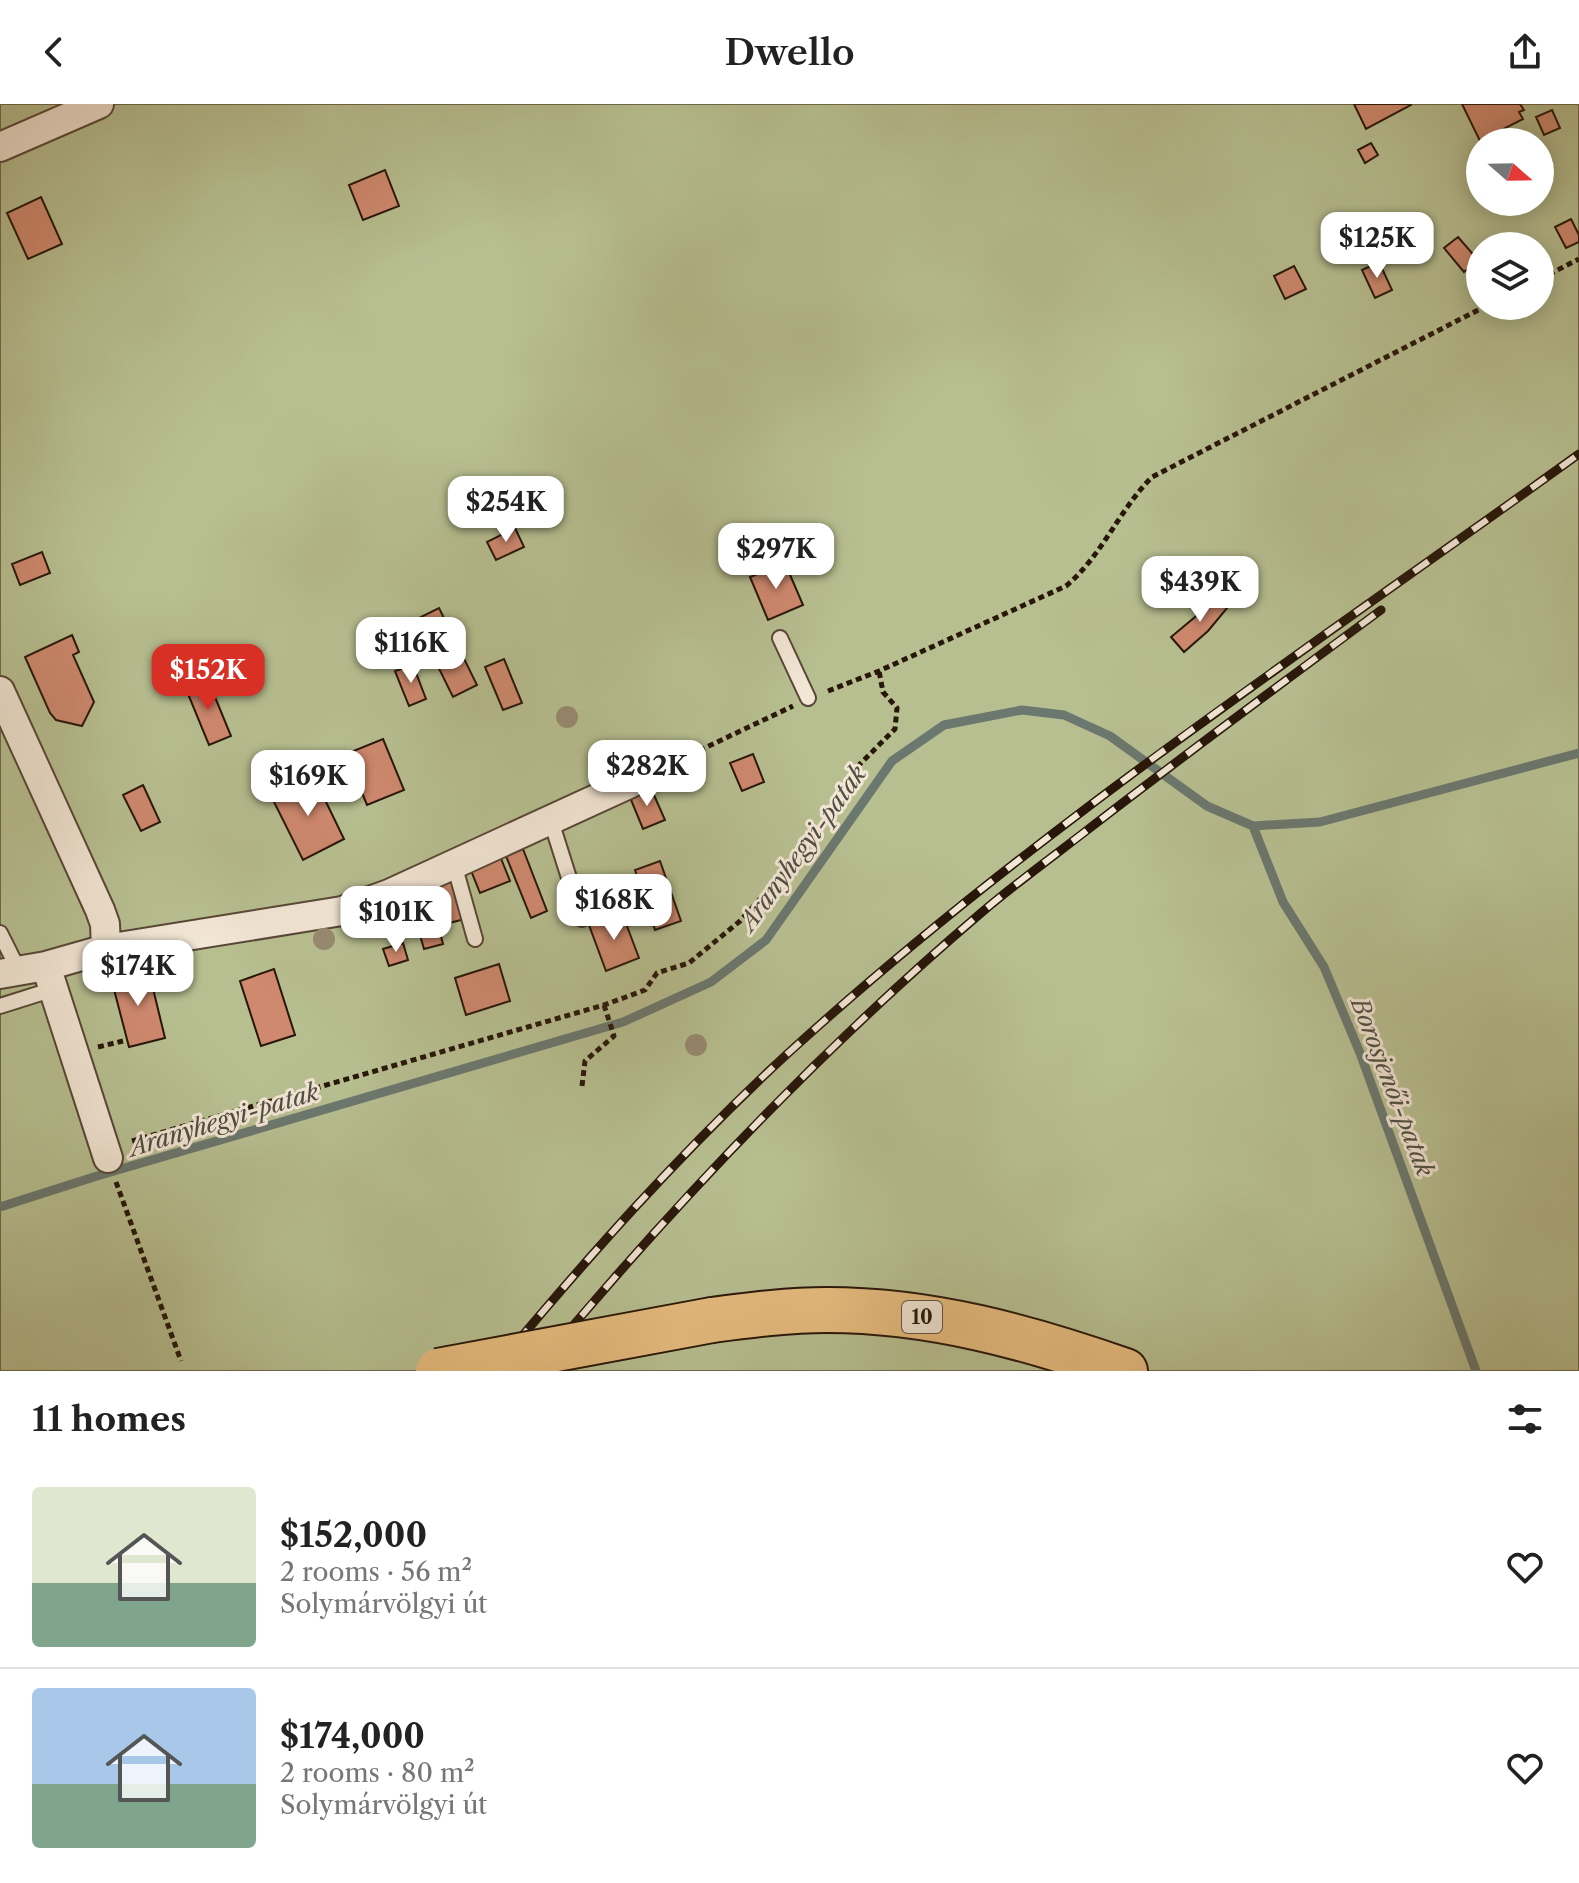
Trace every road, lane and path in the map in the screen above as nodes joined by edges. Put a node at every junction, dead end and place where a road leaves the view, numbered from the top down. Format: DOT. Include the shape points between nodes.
graph roads {
  1 [pos="99,104"];
  2 [pos="0,147"];
  3 [pos="1579,259"];
  4 [pos="1554,272"];
  5 [pos="1466,316"];
  6 [pos="780,638"];
  7 [pos="879,671"];
  8 [pos="0,691"];
  9 [pos="808,698"];
  10 [pos="631,783"];
  11 [pos="551,821"];
  12 [pos="454,864"];
  13 [pos="582,919"];
  14 [pos="0,933"];
  15 [pos="475,939"];
  16 [pos="106,949"];
  17 [pos="30,975"];
  18 [pos="604,1005"];
  19 [pos="0,1006"];
  20 [pos="582,1086"];
  21 [pos="106,1154"];
  22 [pos="120,1193"];
  23 [pos="181,1361"];
  24 [pos="438,1371"];
  25 [pos="1125,1371"];
  1 -- 2 [label="street"];
  3 -- 4 [label="path"];
  5 -- 7 [label="path" via="1152,477 1066,586"];
  6 -- 9 [label="lane"];
  7 -- 9 [label="path"];
  7 -- 18 [label="path" via="883,692 897,708 895,729 857,767 817,836 704,953 657,973 645,990"];
  8 -- 16 [label="street" via="100,910"];
  9 -- 10 [label="path"];
  10 -- 11 [label="street"];
  11 -- 12 [label="street"];
  11 -- 13 [label="lane"];
  12 -- 15 [label="lane"];
  12 -- 16 [label="street" via="342,911"];
  14 -- 17 [label="lane"];
  16 -- 17 [label="street"];
  17 -- 19 [label="lane"];
  17 -- 21 [label="street"];
  18 -- 20 [label="path" via="614,1036 585,1061"];
  18 -- 21 [label="path"];
  22 -- 23 [label="path"];
  24 -- 25 [label="main road, 10, bridge" via="712,1320 828,1310 939,1319 1044,1344"];
}
